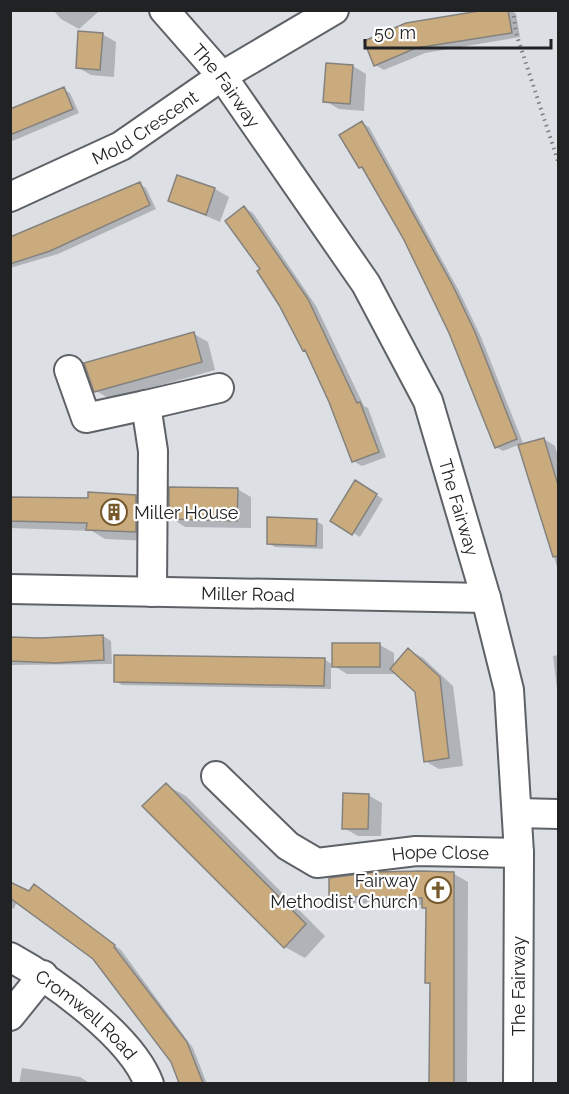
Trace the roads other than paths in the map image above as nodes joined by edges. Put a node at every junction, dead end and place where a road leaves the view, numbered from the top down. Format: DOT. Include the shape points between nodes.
graph roads {
  1 [pos="164,10"];
  2 [pos="334,10"];
  3 [pos="222,76"];
  4 [pos="10,196"];
  5 [pos="69,370"];
  6 [pos="219,388"];
  7 [pos="146,405"];
  8 [pos="10,589"];
  9 [pos="152,591"];
  10 [pos="486,598"];
  11 [pos="216,776"];
  12 [pos="518,813"];
  13 [pos="558,814"];
  14 [pos="519,853"];
  15 [pos="10,957"];
  16 [pos="43,975"];
  17 [pos="10,1016"];
  18 [pos="149,1083"];
  19 [pos="518,1083"];
  1 -- 3 [label="street, The Fairway"];
  2 -- 3 [label="street, Mold Crescent"];
  3 -- 4 [label="street, Mold Crescent" via="121,146"];
  3 -- 10 [label="street, The Fairway" via="366,284 428,401"];
  5 -- 7 [label="street" via="86,418"];
  6 -- 7 [label="street"];
  7 -- 9 [label="street" via="153,451"];
  8 -- 9 [label="street, Miller Road"];
  9 -- 10 [label="street, Miller Road"];
  10 -- 12 [label="street, The Fairway" via="509,690"];
  11 -- 14 [label="street, Hope Close" via="288,846 317,863 416,851"];
  12 -- 13 [label="street"];
  12 -- 14 [label="street, The Fairway"];
  14 -- 19 [label="street, The Fairway"];
  15 -- 16 [label="street, Cromwell Road"];
  16 -- 17 [label="street"];
  16 -- 18 [label="street, Cromwell Road" via="95,1017 143,1067"];
}
